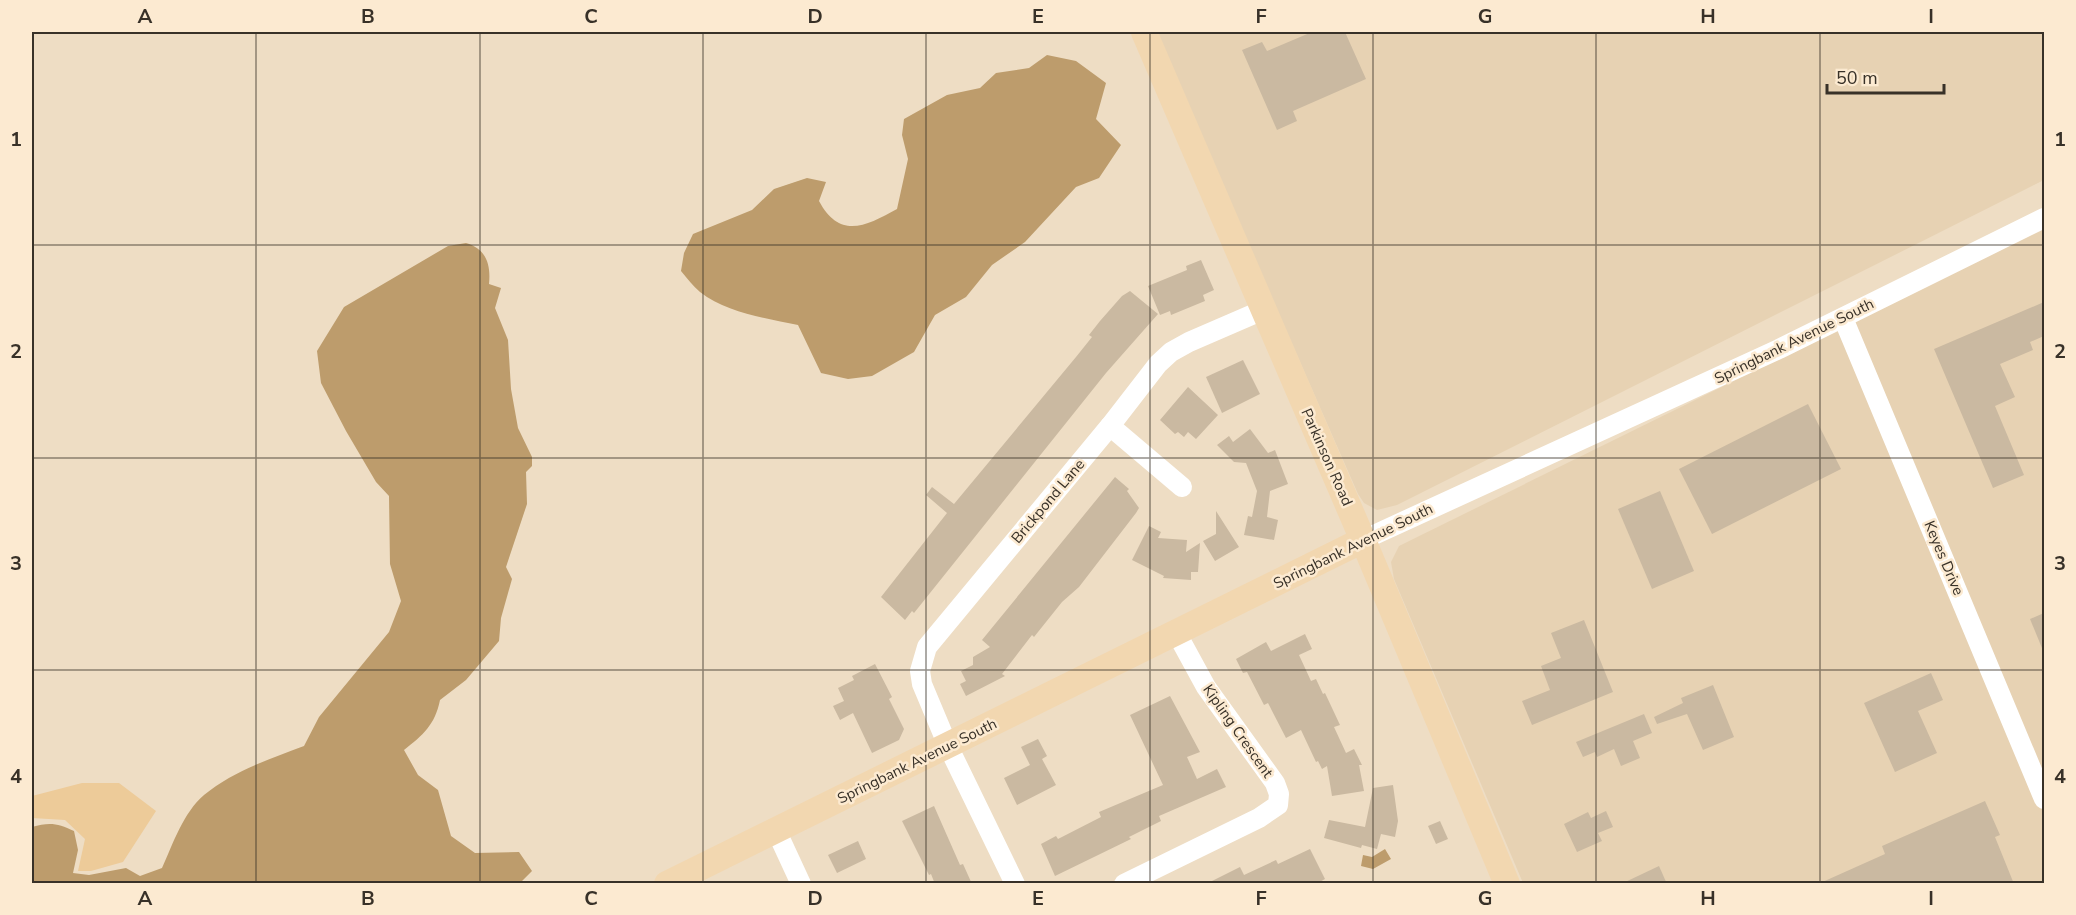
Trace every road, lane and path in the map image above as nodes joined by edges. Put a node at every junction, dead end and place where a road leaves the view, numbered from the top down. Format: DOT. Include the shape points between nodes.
graph roads {
  1 [pos="1144,32"];
  2 [pos="2044,218"];
  3 [pos="1263,310"];
  4 [pos="1843,318"];
  5 [pos="1110,426"];
  6 [pos="1182,487"];
  7 [pos="1363,540"];
  8 [pos="1176,632"];
  9 [pos="948,746"];
  10 [pos="2044,799"];
  11 [pos="776,830"];
  12 [pos="667,884"];
  13 [pos="801,884"];
  14 [pos="1015,884"];
  15 [pos="1124,884"];
  16 [pos="1507,884"];
  1 -- 3 [label="main road, Parkinson Road"];
  2 -- 4 [label="street, Springbank Avenue South"];
  3 -- 5 [label="street, Brickpond Lane" via="1171,352"];
  3 -- 7 [label="main road, Parkinson Road"];
  4 -- 7 [label="street, Springbank Avenue South"];
  4 -- 10 [label="street, Keyes Drive"];
  5 -- 6 [label="street"];
  5 -- 9 [label="street, Brickpond Lane" via="927,647 920,671 922,684"];
  7 -- 8 [label="main road, Springbank Avenue South"];
  7 -- 16 [label="main road, Parkinson Road"];
  8 -- 9 [label="main road, Springbank Avenue South"];
  8 -- 15 [label="street, Kipling Crescent" via="1206,687 1275,783 1278,805"];
  9 -- 11 [label="main road, Springbank Avenue South"];
  9 -- 14 [label="street"];
  11 -- 12 [label="main road, Springbank Avenue South"];
  11 -- 13 [label="street"];
}
